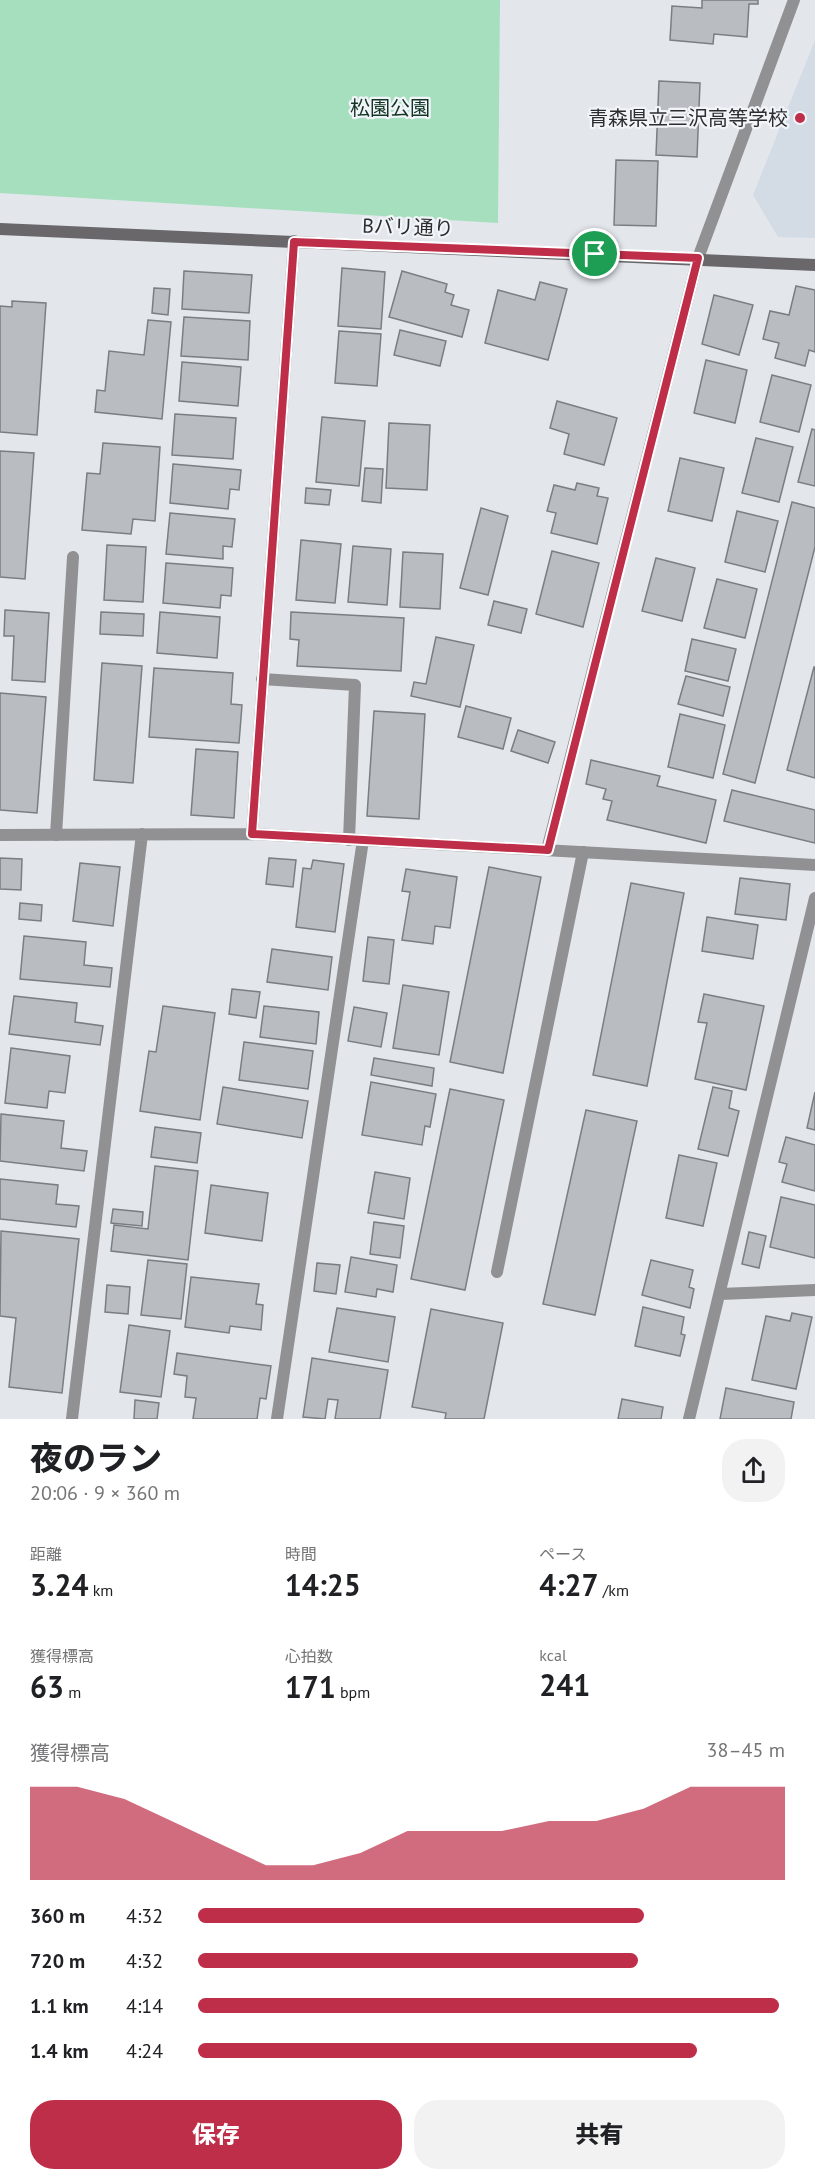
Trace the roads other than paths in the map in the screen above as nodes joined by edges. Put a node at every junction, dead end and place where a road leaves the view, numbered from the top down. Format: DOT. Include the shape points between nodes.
graph roads {
  1 [pos="794,0"];
  2 [pos="0,229"];
  3 [pos="294,242"];
  4 [pos="698,258"];
  5 [pos="815,265"];
  6 [pos="73,557"];
  7 [pos="262,678"];
  8 [pos="142,834"];
  9 [pos="252,834"];
  10 [pos="0,835"];
  11 [pos="56,835"];
  12 [pos="349,840"];
  13 [pos="363,840"];
  14 [pos="548,850"];
  15 [pos="583,852"];
  16 [pos="815,865"];
  17 [pos="815,898"];
  18 [pos="497,1272"];
  19 [pos="815,1290"];
  20 [pos="720,1294"];
  21 [pos="72,1419"];
  22 [pos="277,1419"];
  23 [pos="688,1419"];
  1 -- 4 [label="street"];
  2 -- 3 [label="street, Bバリ通り"];
  3 -- 4 [label="street, Bバリ通り"];
  3 -- 7 [label="street"];
  4 -- 5 [label="street, Bバリ通り"];
  4 -- 14 [label="street"];
  6 -- 11 [label="street"];
  7 -- 9 [label="street"];
  7 -- 12 [label="street" via="355,685"];
  8 -- 9 [label="street"];
  8 -- 11 [label="street"];
  8 -- 21 [label="street"];
  9 -- 12 [label="street"];
  10 -- 11 [label="street"];
  12 -- 13 [label="street"];
  13 -- 14 [label="street"];
  13 -- 22 [label="street"];
  14 -- 15 [label="street"];
  15 -- 16 [label="street"];
  15 -- 18 [label="street"];
  17 -- 20 [label="street"];
  19 -- 20 [label="street"];
  20 -- 23 [label="street"];
}
